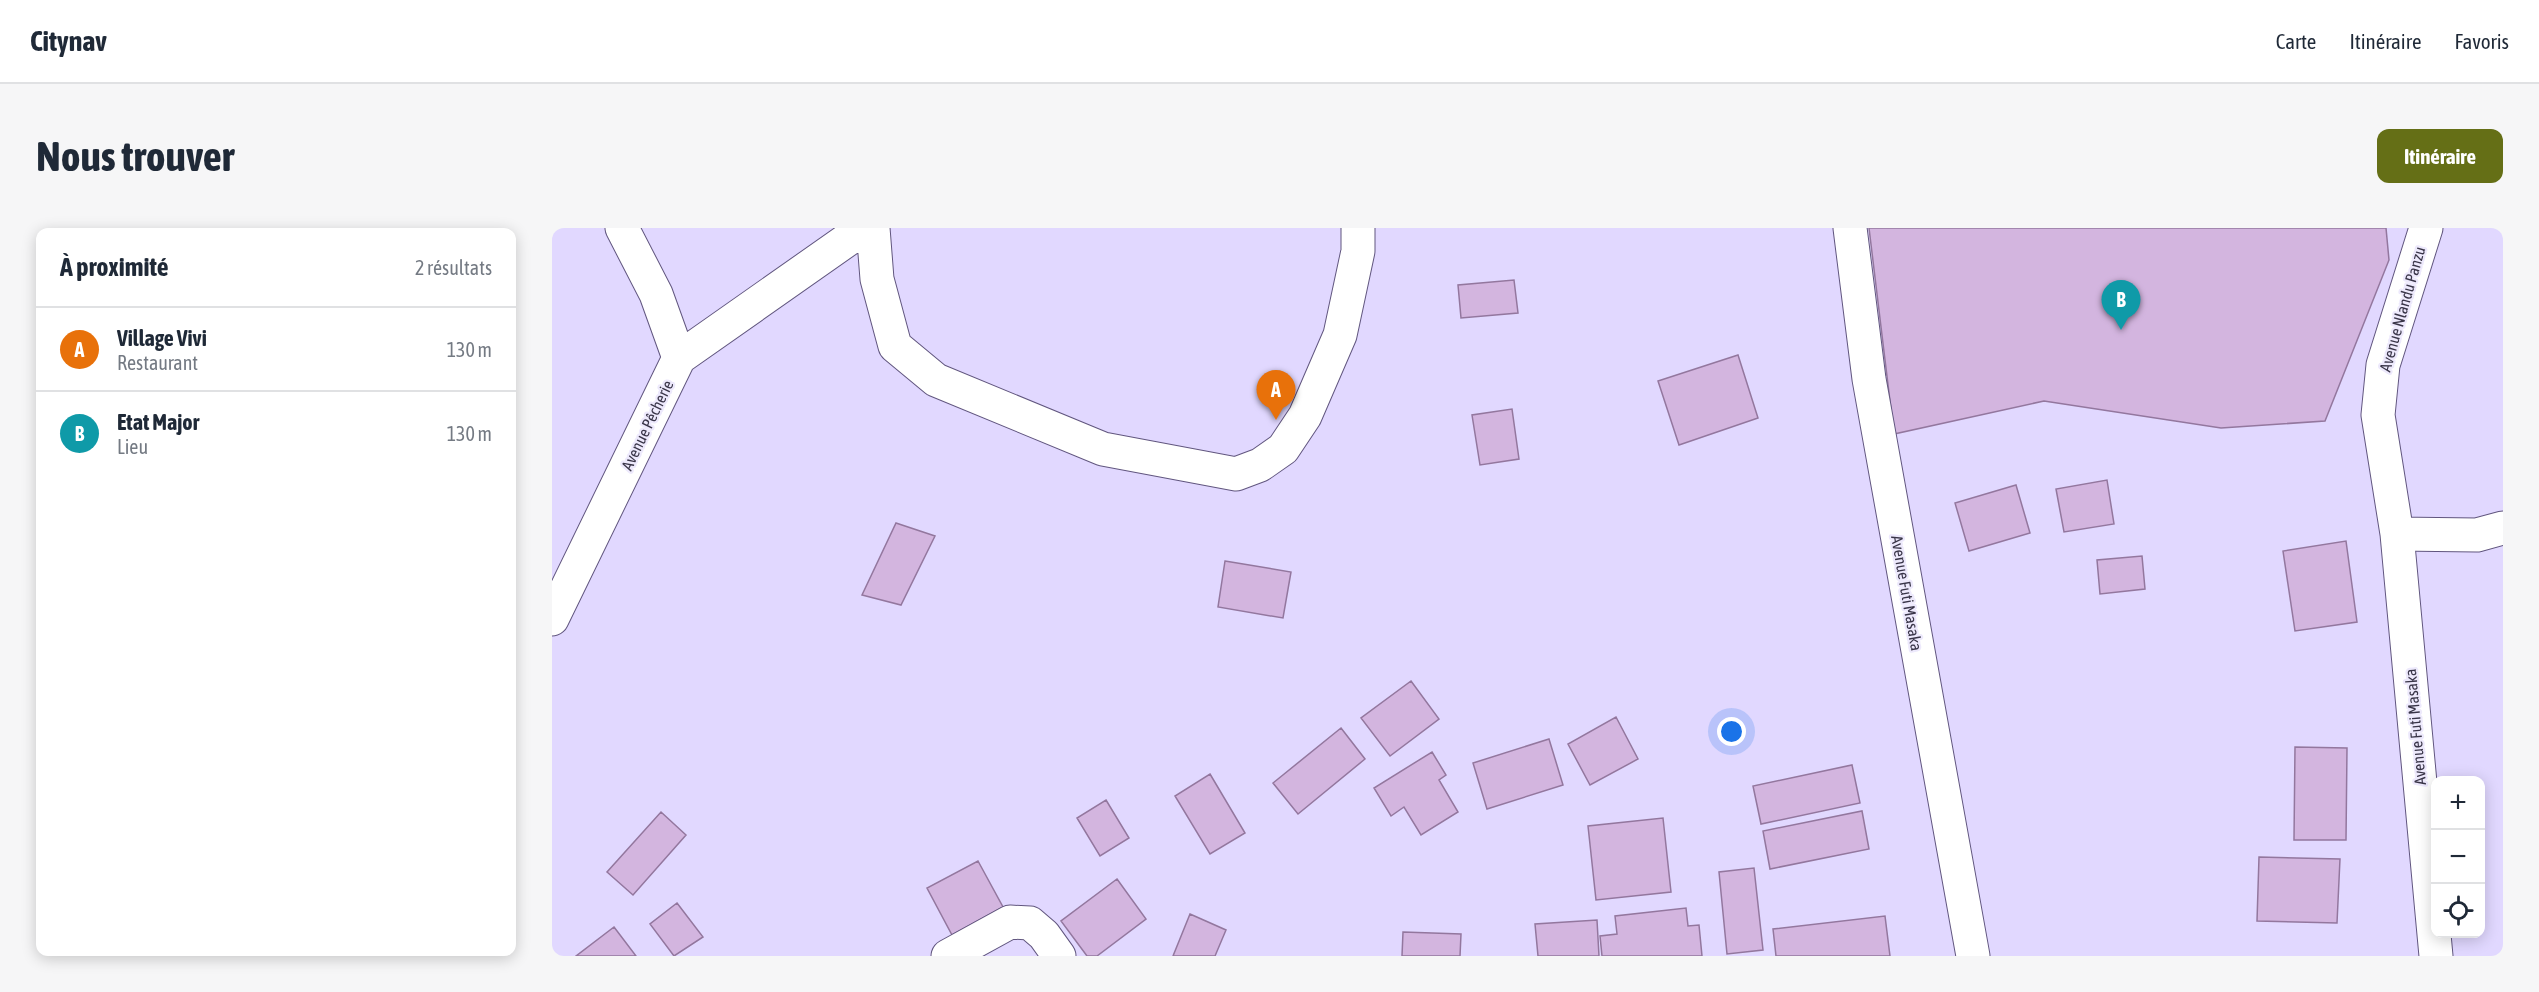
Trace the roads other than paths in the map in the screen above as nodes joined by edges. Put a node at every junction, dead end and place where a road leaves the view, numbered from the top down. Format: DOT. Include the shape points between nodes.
graph roads {
  1 [pos="622,228"];
  2 [pos="864,228"];
  3 [pos="873,228"];
  4 [pos="1359,228"];
  5 [pos="1850,228"];
  6 [pos="2426,228"];
  7 [pos="679,358"];
  8 [pos="2503,528"];
  9 [pos="2397,534"];
  10 [pos="552,619"];
  11 [pos="948,956"];
  12 [pos="1059,956"];
  13 [pos="1972,956"];
  14 [pos="2436,956"];
  1 -- 7 [label="street" via="656,294"];
  2 -- 7 [label="street"];
  3 -- 4 [label="street" via="877,279 895,346 936,380 1103,448 1236,474 1260,465 1283,449 1305,416 1340,335 1358,251"];
  5 -- 13 [label="street, Avenue Futi Masaka" via="1869,379"];
  6 -- 9 [label="street, Avenue Nlandu Panzu" via="2383,364 2378,414"];
  7 -- 10 [label="street, Avenue Pêcherie"];
  8 -- 9 [label="street" via="2477,535"];
  9 -- 14 [label="street, Avenue Futi Masaka"];
  11 -- 12 [label="street" via="1010,922 1030,923"];
}
